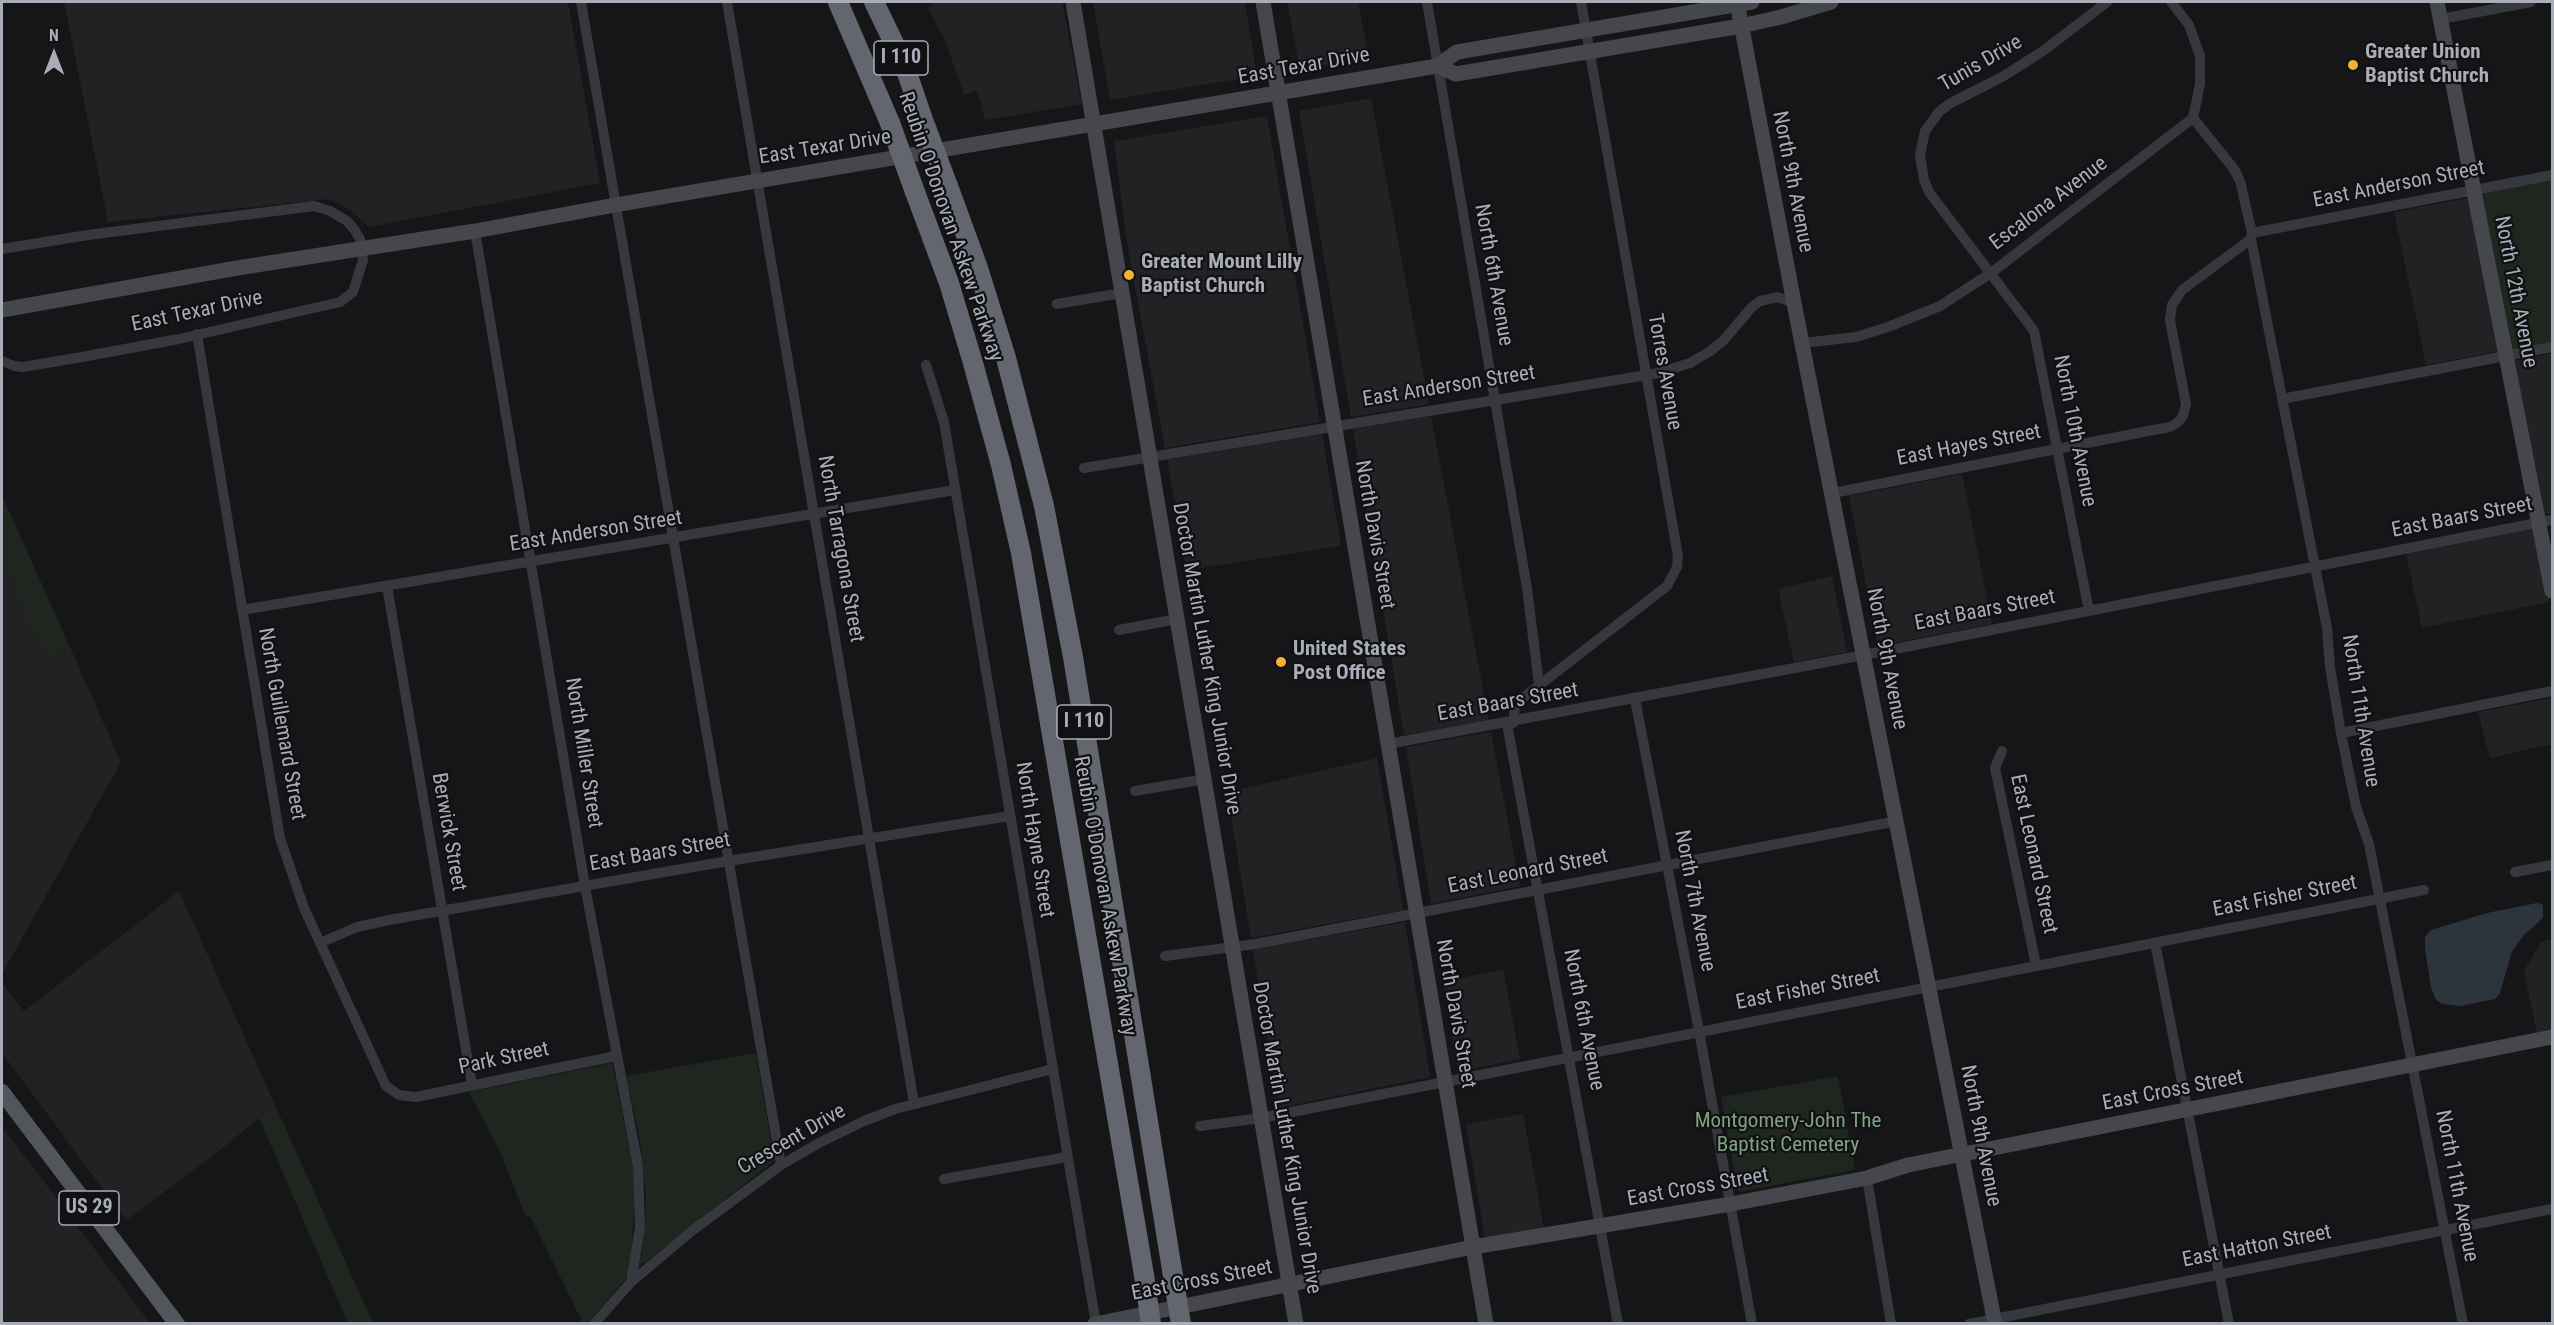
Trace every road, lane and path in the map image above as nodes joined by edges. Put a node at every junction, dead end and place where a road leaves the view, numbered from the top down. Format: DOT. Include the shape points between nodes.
graph roads {
  1 [pos="581,2"];
  2 [pos="727,2"];
  3 [pos="874,2"];
  4 [pos="1072,2"];
  5 [pos="1263,2"];
  6 [pos="1426,2"];
  7 [pos="1581,2"];
  8 [pos="1831,2"];
  9 [pos="2107,2"];
  10 [pos="2171,2"];
  11 [pos="2437,2"];
  12 [pos="2531,2"];
  13 [pos="1742,3"];
  14 [pos="840,7"];
  15 [pos="2441,19"];
  16 [pos="1741,26"];
  17 [pos="1586,31"];
  18 [pos="1589,52"];
  19 [pos="1437,66"];
  20 [pos="1278,93"];
  21 [pos="2193,118"];
  22 [pos="1093,124"];
  23 [pos="2553,175"];
  24 [pos="759,180"];
  25 [pos="2474,191"];
  26 [pos="615,205"];
  27 [pos="475,231"];
  28 [pos="2252,236"];
  29 [pos="2,246"];
  30 [pos="362,248"];
  31 [pos="1990,273"];
  32 [pos="1122,293"];
  33 [pos="1794,303"];
  34 [pos="1057,304"];
  35 [pos="7,309"];
  36 [pos="197,334"];
  37 [pos="1802,343"];
  38 [pos="2553,347"];
  39 [pos="2506,356"];
  40 [pos="2,361"];
  41 [pos="926,365"];
  42 [pos="1644,375"];
  43 [pos="1494,399"];
  44 [pos="2282,399"];
  45 [pos="1334,426"];
  46 [pos="2148,431"];
  47 [pos="2058,449"];
  48 [pos="1151,456"];
  49 [pos="1084,468"];
  50 [pos="955,490"];
  51 [pos="1833,493"];
  52 [pos="814,515"];
  53 [pos="2546,521"];
  54 [pos="674,538"];
  55 [pos="531,562"];
  56 [pos="2314,566"];
  57 [pos="387,586"];
  58 [pos="2553,591"];
  59 [pos="242,610"];
  60 [pos="2089,610"];
  61 [pos="1177,619"];
  62 [pos="1119,630"];
  63 [pos="1864,655"];
  64 [pos="1539,685"];
  65 [pos="2553,691"];
  66 [pos="1635,699"];
  67 [pos="1510,723"];
  68 [pos="2341,733"];
  69 [pos="1388,744"];
  70 [pos="2002,752"];
  71 [pos="1205,779"];
  72 [pos="1135,791"];
  73 [pos="1010,816"];
  74 [pos="1897,821"];
  75 [pos="869,839"];
  76 [pos="728,861"];
  77 [pos="1668,864"];
  78 [pos="2553,865"];
  79 [pos="2515,873"];
  80 [pos="585,886"];
  81 [pos="1537,889"];
  82 [pos="2424,890"];
  83 [pos="2379,898"];
  84 [pos="442,911"];
  85 [pos="1416,914"];
  86 [pos="320,943"];
  87 [pos="2154,943"];
  88 [pos="1233,946"];
  89 [pos="1165,956"];
  90 [pos="2036,965"];
  91 [pos="1929,986"];
  92 [pos="1699,1031"];
  93 [pos="2553,1037"];
  94 [pos="616,1056"];
  95 [pos="1570,1056"];
  96 [pos="2412,1065"];
  97 [pos="1053,1069"];
  98 [pos="1445,1080"];
  99 [pos="472,1085"];
  100 [pos="2,1092"];
  101 [pos="399,1095"];
  102 [pos="914,1103"];
  103 [pos="2187,1109"];
  104 [pos="1261,1118"];
  105 [pos="1200,1126"];
  106 [pos="1962,1156"];
  107 [pos="1067,1157"];
  108 [pos="781,1165"];
  109 [pos="1867,1178"];
  110 [pos="944,1179"];
  111 [pos="1731,1204"];
  112 [pos="2553,1209"];
  113 [pos="1601,1225"];
  114 [pos="2445,1230"];
  115 [pos="1473,1247"];
  116 [pos="2220,1274"];
  117 [pos="631,1282"];
  118 [pos="1290,1285"];
  119 [pos="1995,1321"];
  120 [pos="177,1323"];
  121 [pos="594,1323"];
  122 [pos="1096,1323"];
  123 [pos="1151,1323"];
  124 [pos="1181,1323"];
  125 [pos="1296,1323"];
  126 [pos="1486,1323"];
  127 [pos="1618,1323"];
  128 [pos="1752,1323"];
  129 [pos="1891,1323"];
  130 [pos="1969,1323"];
  131 [pos="2229,1323"];
  132 [pos="2463,1323"];
  1 -- 26 [label="street"];
  2 -- 24 [label="street, North Tarragona Street"];
  3 -- 124 [label="highway, Reubin O'Donovan Askew Parkway / I 110, bridge" via="904,64 978,268 1044,506 1073,657"];
  4 -- 22 [label="main road, Doctor Martin Luther King Junior Drive"];
  5 -- 20 [label="main road, North Davis Street"];
  6 -- 19 [label="street, North 6th Avenue"];
  7 -- 17 [label="street, Torres Avenue"];
  8 -- 16 [label="main road, East Texar Drive"];
  9 -- 31 [label="street, Tunis Drive" via="2043,51 1949,104 1925,131 1920,155 1929,192"];
  10 -- 21 [label="street" via="2189,25 2200,56 2200,84"];
  11 -- 15 [label="main road, North 12th Avenue"];
  12 -- 15 [label="street"];
  13 -- 16 [label="main road, North 9th Avenue"];
  13 -- 17 [label="main road, East Texar Drive"];
  14 -- 123 [label="highway, Reubin O'Donovan Askew Parkway / I 110, bridge" via="890,123 949,283 1001,465 1021,553"];
  15 -- 25 [label="main road, North 12th Avenue"];
  16 -- 18 [label="main road, East Texar Drive"];
  16 -- 33 [label="main road, North 9th Avenue"];
  17 -- 18 [label="street, Torres Avenue"];
  17 -- 19 [label="main road, East Texar Drive" via="1457,52"];
  18 -- 19 [label="main road, East Texar Drive" via="1456,74"];
  18 -- 42 [label="street, Torres Avenue"];
  19 -- 20 [label="main road, East Texar Drive"];
  19 -- 43 [label="street, North 6th Avenue"];
  20 -- 22 [label="main road, East Texar Drive"];
  20 -- 45 [label="main road, North Davis Street"];
  21 -- 28 [label="street, North 11th Avenue" via="2240,181"];
  21 -- 31 [label="street, Escalona Avenue"];
  22 -- 24 [label="main road, East Texar Drive"];
  22 -- 32 [label="main road, Doctor Martin Luther King Junior Drive"];
  23 -- 25 [label="street, East Anderson Street"];
  24 -- 26 [label="main road, East Texar Drive"];
  24 -- 52 [label="street, North Tarragona Street"];
  25 -- 28 [label="street, East Anderson Street"];
  25 -- 39 [label="main road, North 12th Avenue"];
  26 -- 27 [label="main road, East Texar Drive"];
  26 -- 54 [label="street"];
  27 -- 30 [label="main road, East Texar Drive"];
  27 -- 55 [label="street, North Miller Street"];
  28 -- 44 [label="street, North 11th Avenue"];
  28 -- 46 [label="street, East Anderson Street" via="2176,297 2170,320 2185,409 2177,423"];
  29 -- 30 [label="street" via="314,206 347,221"];
  30 -- 35 [label="main road, East Texar Drive"];
  30 -- 36 [label="street, East Texar Drive" via="356,285 340,302"];
  31 -- 37 [label="street, Escalona Avenue" via="1940,306 1888,327 1856,337"];
  31 -- 47 [label="street, North 10th Avenue" via="2034,331"];
  32 -- 34 [label="street"];
  32 -- 48 [label="main road, Doctor Martin Luther King Junior Drive"];
  33 -- 37 [label="main road, North 9th Avenue"];
  33 -- 42 [label="street, East Anderson Street" via="1778,297 1760,301 1709,352 1671,369"];
  36 -- 40 [label="street, East Texar Drive" via="23,367"];
  36 -- 59 [label="street, North Guillemard Street"];
  37 -- 51 [label="main road, North 9th Avenue"];
  38 -- 39 [label="street"];
  39 -- 44 [label="street"];
  39 -- 53 [label="main road, North 12th Avenue"];
  41 -- 50 [label="street, North Hayne Street" via="944,422"];
  42 -- 43 [label="street, East Anderson Street"];
  42 -- 64 [label="street, Torres Avenue" via="1677,567 1667,586"];
  43 -- 45 [label="street, East Anderson Street"];
  43 -- 64 [label="street, North 6th Avenue" via="1527,588"];
  44 -- 56 [label="street, North 11th Avenue"];
  45 -- 48 [label="street, East Anderson Street"];
  45 -- 69 [label="main road, North Davis Street"];
  46 -- 47 [label="street, East Hayes Street"];
  47 -- 51 [label="street, East Hayes Street"];
  47 -- 60 [label="street, North 10th Avenue"];
  48 -- 49 [label="street, East Anderson Street"];
  48 -- 61 [label="main road, Doctor Martin Luther King Junior Drive"];
  50 -- 52 [label="street, East Anderson Street"];
  50 -- 73 [label="street, North Hayne Street"];
  51 -- 63 [label="main road, North 9th Avenue"];
  52 -- 54 [label="street, East Anderson Street"];
  52 -- 75 [label="street, North Tarragona Street"];
  53 -- 56 [label="street, East Baars Street"];
  53 -- 58 [label="main road, North 12th Avenue"];
  54 -- 55 [label="street, East Anderson Street"];
  54 -- 76 [label="street"];
  55 -- 57 [label="street, East Anderson Street"];
  55 -- 80 [label="street, North Miller Street"];
  56 -- 60 [label="street, East Baars Street"];
  56 -- 68 [label="street, North 11th Avenue"];
  57 -- 59 [label="street, East Anderson Street"];
  57 -- 84 [label="street, Berwick Street"];
  59 -- 86 [label="street, North Guillemard Street" via="280,838"];
  60 -- 63 [label="street, East Baars Street"];
  61 -- 62 [label="street"];
  61 -- 71 [label="main road, Doctor Martin Luther King Junior Drive"];
  63 -- 66 [label="street, East Baars Street"];
  63 -- 74 [label="main road, North 9th Avenue"];
  64 -- 67 [label="street" via="1515,707"];
  65 -- 68 [label="street"];
  66 -- 67 [label="street, East Baars Street"];
  66 -- 77 [label="street, North 7th Avenue"];
  67 -- 69 [label="street, East Baars Street"];
  67 -- 81 [label="street, North 6th Avenue"];
  68 -- 83 [label="street, North 11th Avenue"];
  69 -- 85 [label="main road, North Davis Street"];
  70 -- 90 [label="street, East Leonard Street" via="1995,768"];
  71 -- 72 [label="street"];
  71 -- 88 [label="main road, Doctor Martin Luther King Junior Drive"];
  73 -- 75 [label="street, East Baars Street"];
  73 -- 97 [label="street, North Hayne Street"];
  74 -- 77 [label="street, East Leonard Street"];
  74 -- 91 [label="main road, North 9th Avenue"];
  75 -- 76 [label="street, East Baars Street"];
  75 -- 102 [label="street, North Tarragona Street"];
  76 -- 80 [label="street, East Baars Street"];
  76 -- 108 [label="street"];
  77 -- 81 [label="street, East Leonard Street"];
  77 -- 92 [label="street, North 7th Avenue"];
  78 -- 79 [label="street"];
  80 -- 84 [label="street, East Baars Street"];
  80 -- 94 [label="street, North Miller Street"];
  81 -- 85 [label="street, East Leonard Street"];
  81 -- 95 [label="street, North 6th Avenue"];
  82 -- 83 [label="street, East Fisher Street"];
  83 -- 87 [label="street, East Fisher Street"];
  83 -- 96 [label="street, North 11th Avenue"];
  84 -- 86 [label="street, East Baars Street" via="357,927"];
  84 -- 99 [label="street, Berwick Street"];
  85 -- 88 [label="street, East Leonard Street"];
  85 -- 98 [label="main road, North Davis Street"];
  86 -- 101 [label="street, North Guillemard Street" via="382,1079"];
  87 -- 90 [label="street, East Fisher Street"];
  87 -- 103 [label="street"];
  88 -- 89 [label="street, East Leonard Street"];
  88 -- 104 [label="main road, Doctor Martin Luther King Junior Drive"];
  90 -- 91 [label="street, East Fisher Street"];
  91 -- 92 [label="street, East Fisher Street"];
  91 -- 106 [label="main road, North 9th Avenue"];
  92 -- 95 [label="street, East Fisher Street"];
  92 -- 111 [label="street, North 7th Avenue"];
  93 -- 96 [label="main road, East Cross Street"];
  94 -- 99 [label="street, Park Street"];
  94 -- 117 [label="street, North Miller Street" via="640,1195 640,1227"];
  95 -- 98 [label="street, East Fisher Street"];
  95 -- 113 [label="street, North 6th Avenue"];
  96 -- 103 [label="main road, East Cross Street"];
  96 -- 114 [label="street, North 11th Avenue"];
  97 -- 102 [label="street, Crescent Drive"];
  97 -- 107 [label="street, North Hayne Street"];
  98 -- 104 [label="street, East Fisher Street"];
  98 -- 115 [label="main road, North Davis Street"];
  99 -- 101 [label="street, Park Street" via="416,1097"];
  100 -- 120 [label="main road, US 29"];
  102 -- 108 [label="street, Crescent Drive" via="864,1121"];
  103 -- 106 [label="main road, East Cross Street"];
  103 -- 116 [label="street"];
  104 -- 105 [label="street, East Fisher Street"];
  104 -- 118 [label="main road, Doctor Martin Luther King Junior Drive"];
  106 -- 109 [label="main road, East Cross Street" via="1908,1165"];
  106 -- 119 [label="main road, North 9th Avenue"];
  107 -- 110 [label="street"];
  107 -- 122 [label="street, North Hayne Street"];
  108 -- 117 [label="street, Crescent Drive"];
  109 -- 111 [label="main road, East Cross Street"];
  109 -- 129 [label="street"];
  111 -- 113 [label="main road, East Cross Street"];
  111 -- 128 [label="street, North 7th Avenue"];
  112 -- 114 [label="street, East Hatton Street"];
  113 -- 115 [label="main road, East Cross Street"];
  113 -- 127 [label="street, North 6th Avenue"];
  114 -- 116 [label="street, East Hatton Street"];
  114 -- 132 [label="street, North 11th Avenue"];
  115 -- 118 [label="main road, East Cross Street"];
  115 -- 126 [label="main road, North Davis Street"];
  116 -- 119 [label="street, East Hatton Street"];
  116 -- 131 [label="street"];
  117 -- 121 [label="street, Crescent Drive"];
  118 -- 122 [label="main road, East Cross Street"];
  118 -- 125 [label="main road, Doctor Martin Luther King Junior Drive"];
  119 -- 130 [label="street, East Hatton Street"];
}
